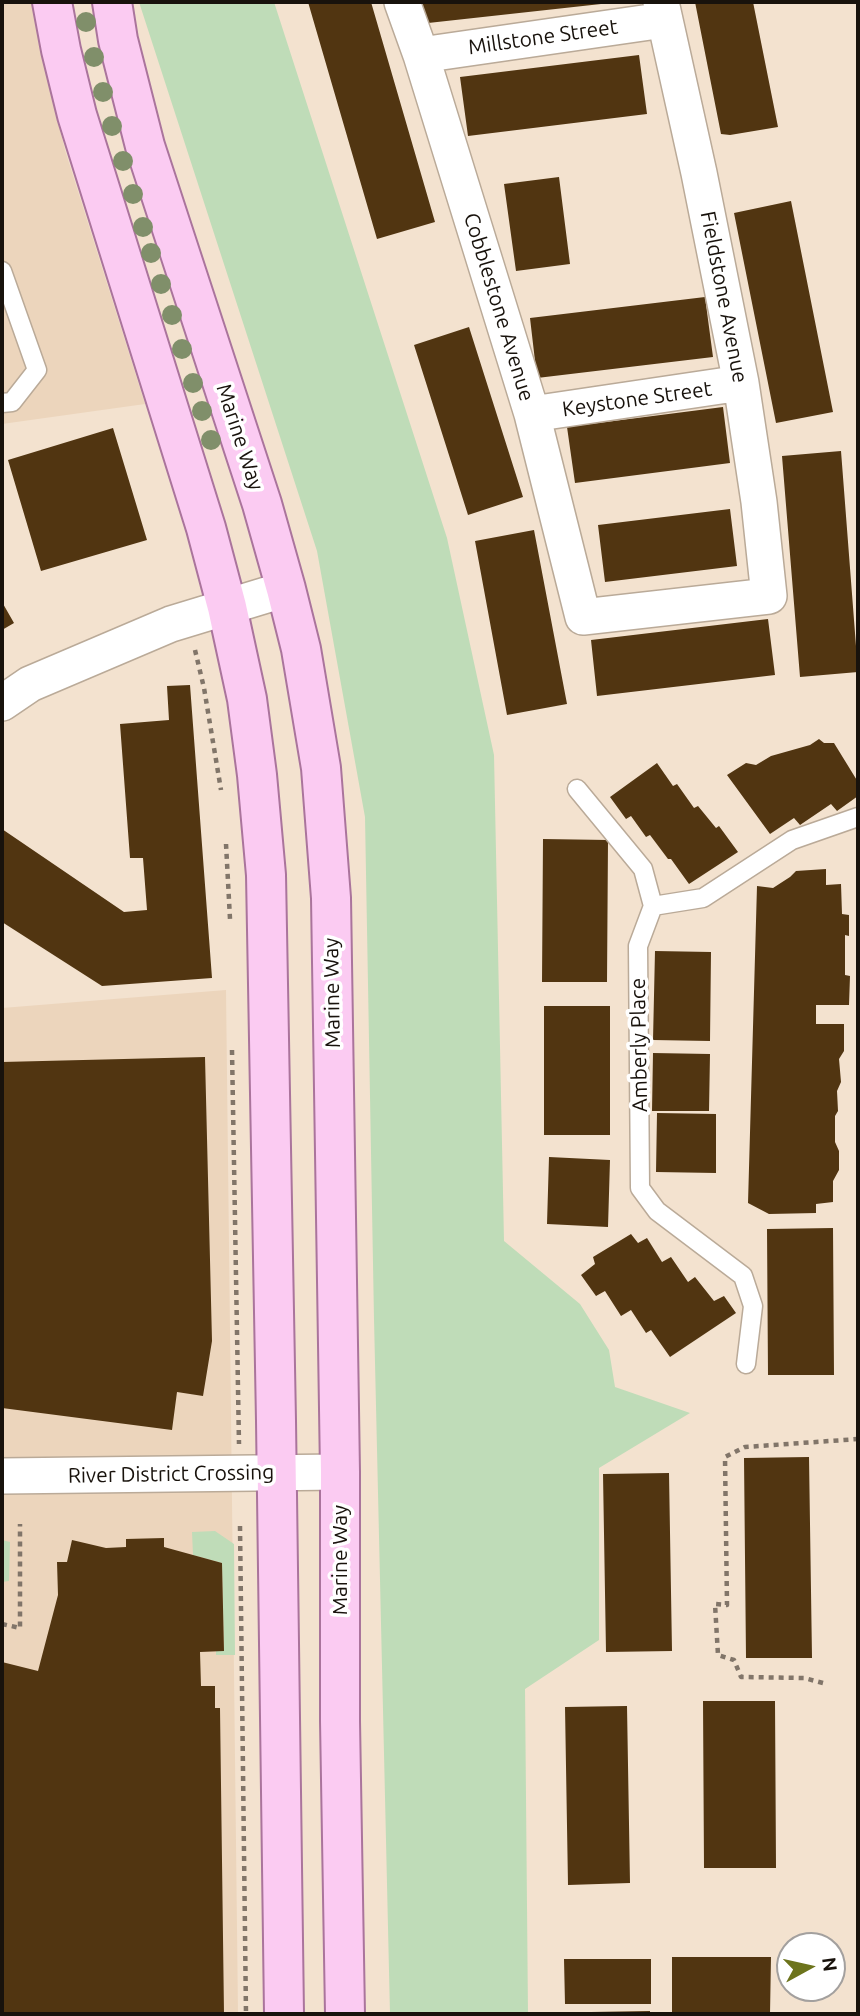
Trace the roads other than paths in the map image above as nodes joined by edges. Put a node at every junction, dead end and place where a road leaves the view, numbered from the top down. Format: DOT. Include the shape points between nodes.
graph roads {
  1 [pos="52,2"];
  2 [pos="112,2"];
  3 [pos="402,2"];
  4 [pos="662,11"];
  5 [pos="421,55"];
  6 [pos="2,271"];
  7 [pos="741,383"];
  8 [pos="2,403"];
  9 [pos="532,414"];
  10 [pos="286,589"];
  11 [pos="227,607"];
  12 [pos="583,617"];
  13 [pos="2,704"];
  14 [pos="577,789"];
  15 [pos="858,817"];
  16 [pos="653,906"];
  17 [pos="746,1364"];
  18 [pos="340,1472"];
  19 [pos="277,1473"];
  20 [pos="2,1476"];
  21 [pos="284,2014"];
  22 [pos="345,2014"];
  1 -- 11 [label="main road" via="81,129"];
  2 -- 10 [label="main road, Marine Way" via="145,146"];
  3 -- 5 [label="street, Cobblestone Avenue"];
  4 -- 5 [label="street, Millstone Street"];
  4 -- 7 [label="street, Fieldstone Avenue"];
  5 -- 9 [label="street, Cobblestone Avenue"];
  6 -- 8 [label="lane" via="37,370 12,402"];
  7 -- 9 [label="street, Keystone Street"];
  7 -- 12 [label="street, Fieldstone Avenue" via="769,596"];
  9 -- 12 [label="street, Cobblestone Avenue"];
  10 -- 11 [label="street"];
  10 -- 18 [label="main road, Marine Way" via="321,768 331,898"];
  11 -- 13 [label="street" via="171,624 30,684"];
  11 -- 19 [label="main road" via="247,699 265,876"];
  14 -- 16 [label="lane" via="643,869"];
  15 -- 16 [label="lane" via="792,840 703,898"];
  16 -- 17 [label="lane, Amberly Place" via="638,946 640,1188 657,1211 743,1276 752,1306"];
  18 -- 19 [label="street, River District Crossing"];
  18 -- 22 [label="main road, Marine Way"];
  19 -- 20 [label="street, River District Crossing"];
  19 -- 21 [label="main road"];
}
